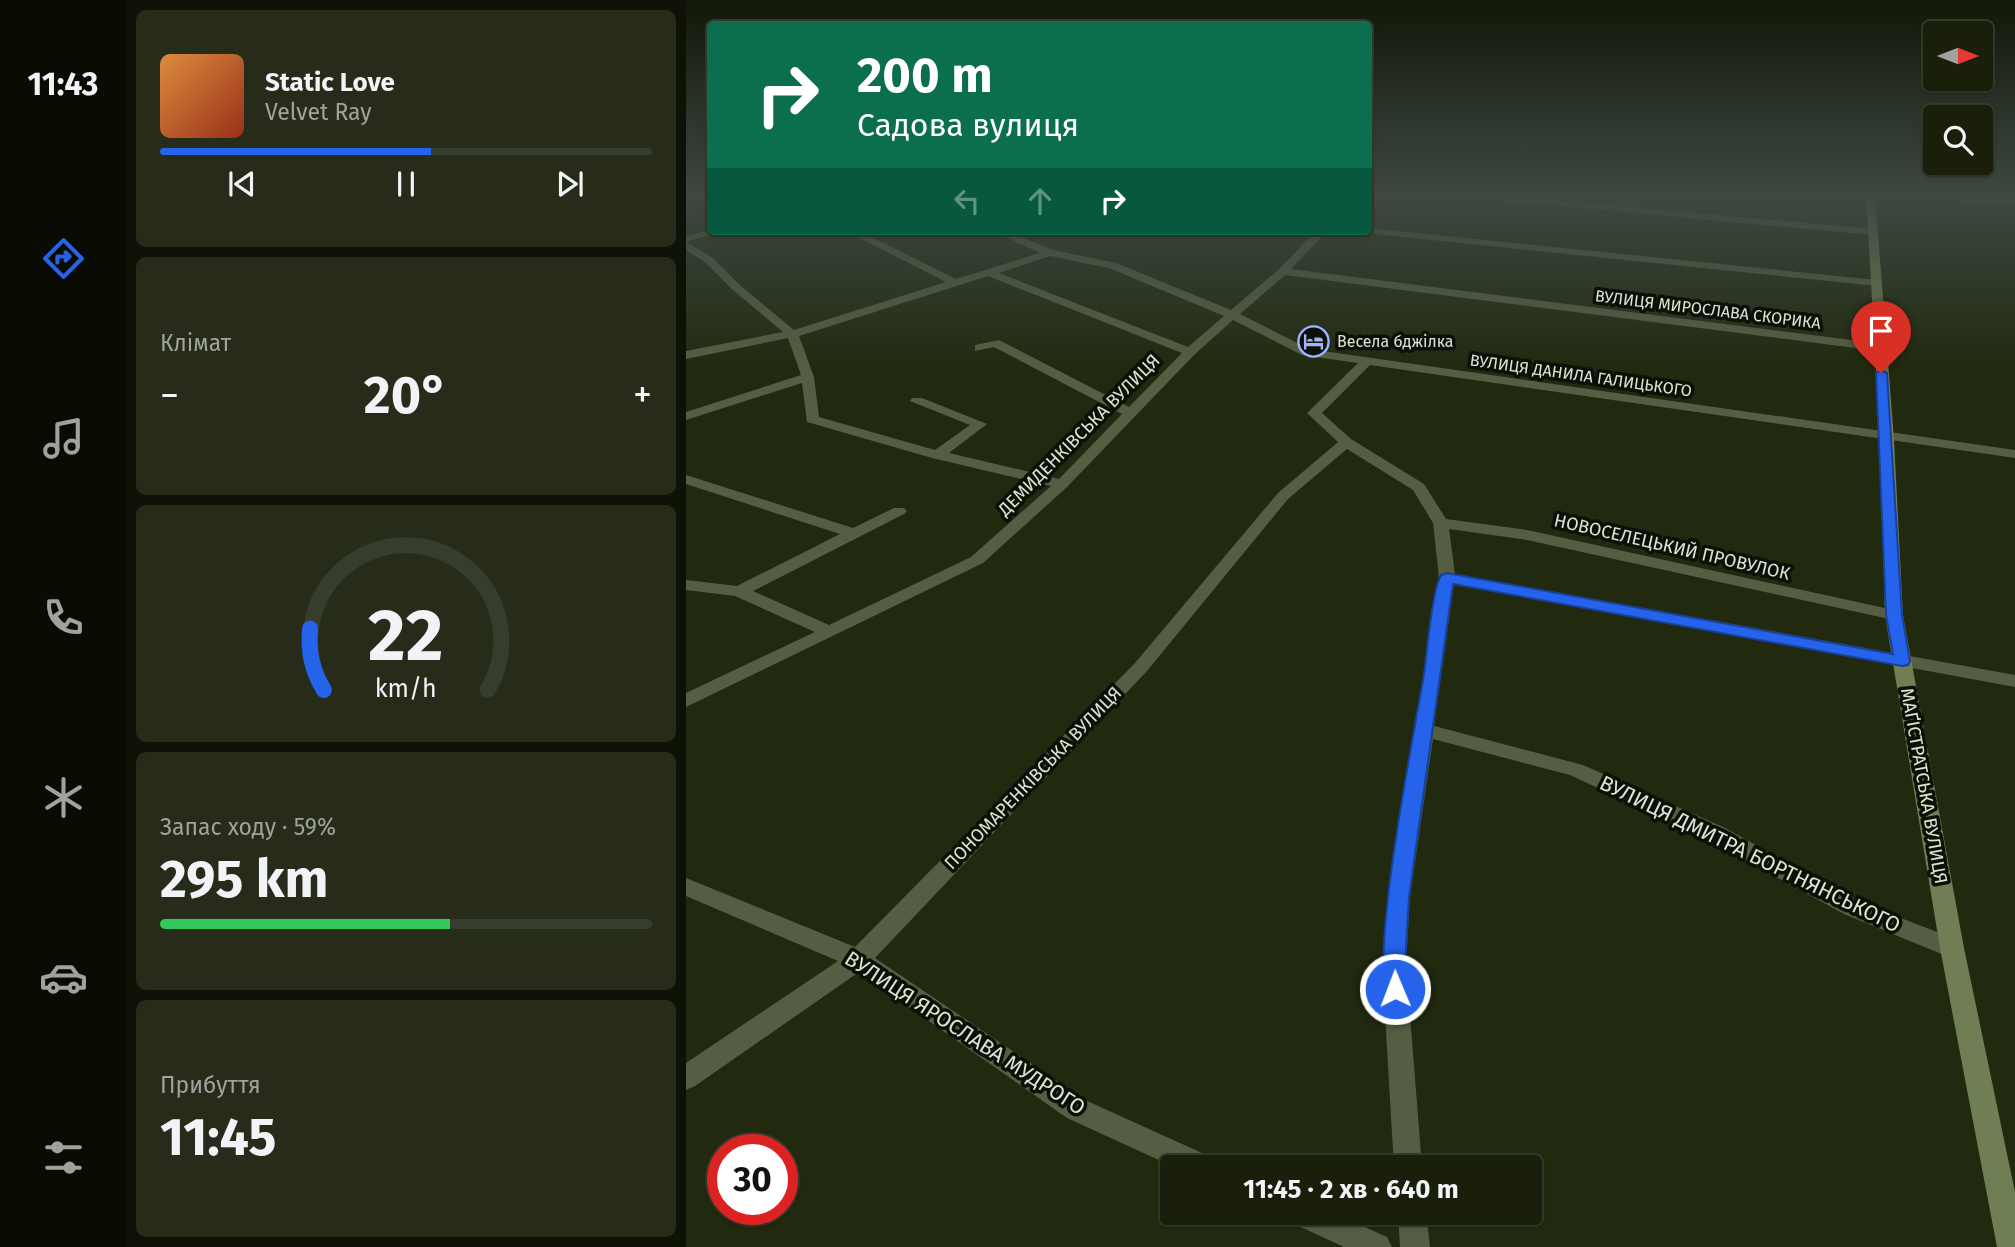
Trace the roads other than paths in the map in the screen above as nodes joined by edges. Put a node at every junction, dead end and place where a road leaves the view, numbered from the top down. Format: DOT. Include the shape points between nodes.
graph roads {
  1 [pos="699,253"];
  2 [pos="896,253"];
  3 [pos="1050,253"];
  4 [pos="1051,253"];
  5 [pos="1300,253"];
  6 [pos="1585,253"];
  7 [pos="1875,253"];
  8 [pos="1283,271"];
  9 [pos="990,274"];
  10 [pos="1877,283"];
  11 [pos="958,284"];
  12 [pos="1234,316"];
  13 [pos="792,334"];
  14 [pos="1879,347"];
  15 [pos="979,348"];
  16 [pos="1190,352"];
  17 [pos="686,355"];
  18 [pos="1366,362"];
  19 [pos="808,377"];
  20 [pos="917,401"];
  21 [pos="1130,413"];
  22 [pos="686,416"];
  23 [pos="1887,436"];
  24 [pos="1346,442"];
  25 [pos="2015,454"];
  26 [pos="937,455"];
  27 [pos="686,479"];
  28 [pos="1062,484"];
  29 [pos="899,511"];
  30 [pos="1441,523"];
  31 [pos="852,533"];
  32 [pos="1447,578"];
  33 [pos="686,585"];
  34 [pos="739,591"];
  35 [pos="1894,615"];
  36 [pos="828,631"];
  37 [pos="1902,661"];
  38 [pos="2015,681"];
  39 [pos="686,701"];
  40 [pos="1425,730"];
  41 [pos="686,887"];
  42 [pos="1952,948"];
  43 [pos="859,959"];
  44 [pos="686,1078"];
  45 [pos="1177,1155"];
  46 [pos="1407,1155"];
  47 [pos="1328,1225"];
  48 [pos="1413,1225"];
  49 [pos="1377,1247"];
  50 [pos="1415,1247"];
  51 [pos="2012,1247"];
  1 -- 13 [label="street"];
  2 -- 11 [label="street"];
  3 -- 9 [label="street"];
  4 -- 12 [label="street, ВУЛИЦЯ ДАНИЛА ГАЛИЦЬКОГО" via="1112,265"];
  5 -- 8 [label="street, ДЕМИДЕНКІВСЬКА ВУЛИЦЯ"];
  6 -- 10 [label="street"];
  7 -- 10 [label="street, МАҐІСТРАТСЬКА ВУЛИЦЯ"];
  8 -- 12 [label="street, ДЕМИДЕНКІВСЬКА ВУЛИЦЯ"];
  8 -- 14 [label="street, ВУЛИЦЯ МИРОСЛАВА СКОРИКА"];
  9 -- 11 [label="street"];
  9 -- 16 [label="street"];
  10 -- 14 [label="street, МАҐІСТРАТСЬКА ВУЛИЦЯ"];
  11 -- 13 [label="street"];
  12 -- 16 [label="street, ДЕМИДЕНКІВСЬКА ВУЛИЦЯ"];
  12 -- 18 [label="street, ВУЛИЦЯ ДАНИЛА ГАЛИЦЬКОГО" via="1306,352"];
  13 -- 17 [label="street"];
  13 -- 19 [label="street"];
  14 -- 23 [label="street, МАҐІСТРАТСЬКА ВУЛИЦЯ"];
  15 -- 21 [label="street" via="995,342"];
  16 -- 21 [label="street, ДЕМИДЕНКІВСЬКА ВУЛИЦЯ"];
  18 -- 23 [label="street, ВУЛИЦЯ ДАНИЛА ГАЛИЦЬКОГО"];
  18 -- 24 [label="street" via="1314,413"];
  19 -- 22 [label="street"];
  19 -- 26 [label="street" via="811,419"];
  20 -- 26 [label="street" via="981,424"];
  21 -- 28 [label="street, ДЕМИДЕНКІВСЬКА ВУЛИЦЯ"];
  23 -- 25 [label="street, ВУЛИЦЯ ДАНИЛА ГАЛИЦЬКОГО"];
  23 -- 35 [label="street, МАҐІСТРАТСЬКА ВУЛИЦЯ"];
  24 -- 30 [label="street" via="1419,487"];
  24 -- 43 [label="street, ПОНОМАРЕНКІВСЬКА ВУЛИЦЯ" via="1283,496 1141,667"];
  26 -- 28 [label="street"];
  27 -- 31 [label="street"];
  28 -- 36 [label="street, ДЕМИДЕНКІВСЬКА ВУЛИЦЯ" via="977,560"];
  29 -- 31 [label="street"];
  30 -- 32 [label="street"];
  30 -- 35 [label="street, НОВОСЕЛЕЦЬКИЙ ПРОВУЛОК" via="1527,535"];
  31 -- 34 [label="street"];
  32 -- 37 [label="street"];
  32 -- 40 [label="street"];
  33 -- 34 [label="street"];
  34 -- 36 [label="street"];
  35 -- 37 [label="street, МАҐІСТРАТСЬКА ВУЛИЦЯ"];
  36 -- 39 [label="street, ДЕМИДЕНКІВСЬКА ВУЛИЦЯ"];
  37 -- 38 [label="street"];
  37 -- 42 [label="street, МАҐІСТРАТСЬКА ВУЛИЦЯ"];
  40 -- 42 [label="street, ВУЛИЦЯ ДМИТРА БОРТНЯНСЬКОГО" via="1576,769 1715,833 1852,908"];
  40 -- 46 [label="street" via="1399,897 1394,964"];
  41 -- 43 [label="street, ВУЛИЦЯ ЯРОСЛАВА МУДРОГО"];
  42 -- 51 [label="street, МАҐІСТРАТСЬКА ВУЛИЦЯ"];
  43 -- 44 [label="street, ПОНОМАРЕНКІВСЬКА ВУЛИЦЯ"];
  43 -- 45 [label="street, ВУЛИЦЯ ЯРОСЛАВА МУДРОГО" via="1076,1109"];
  47 -- 49 [label="street"];
  48 -- 50 [label="street"];
}
